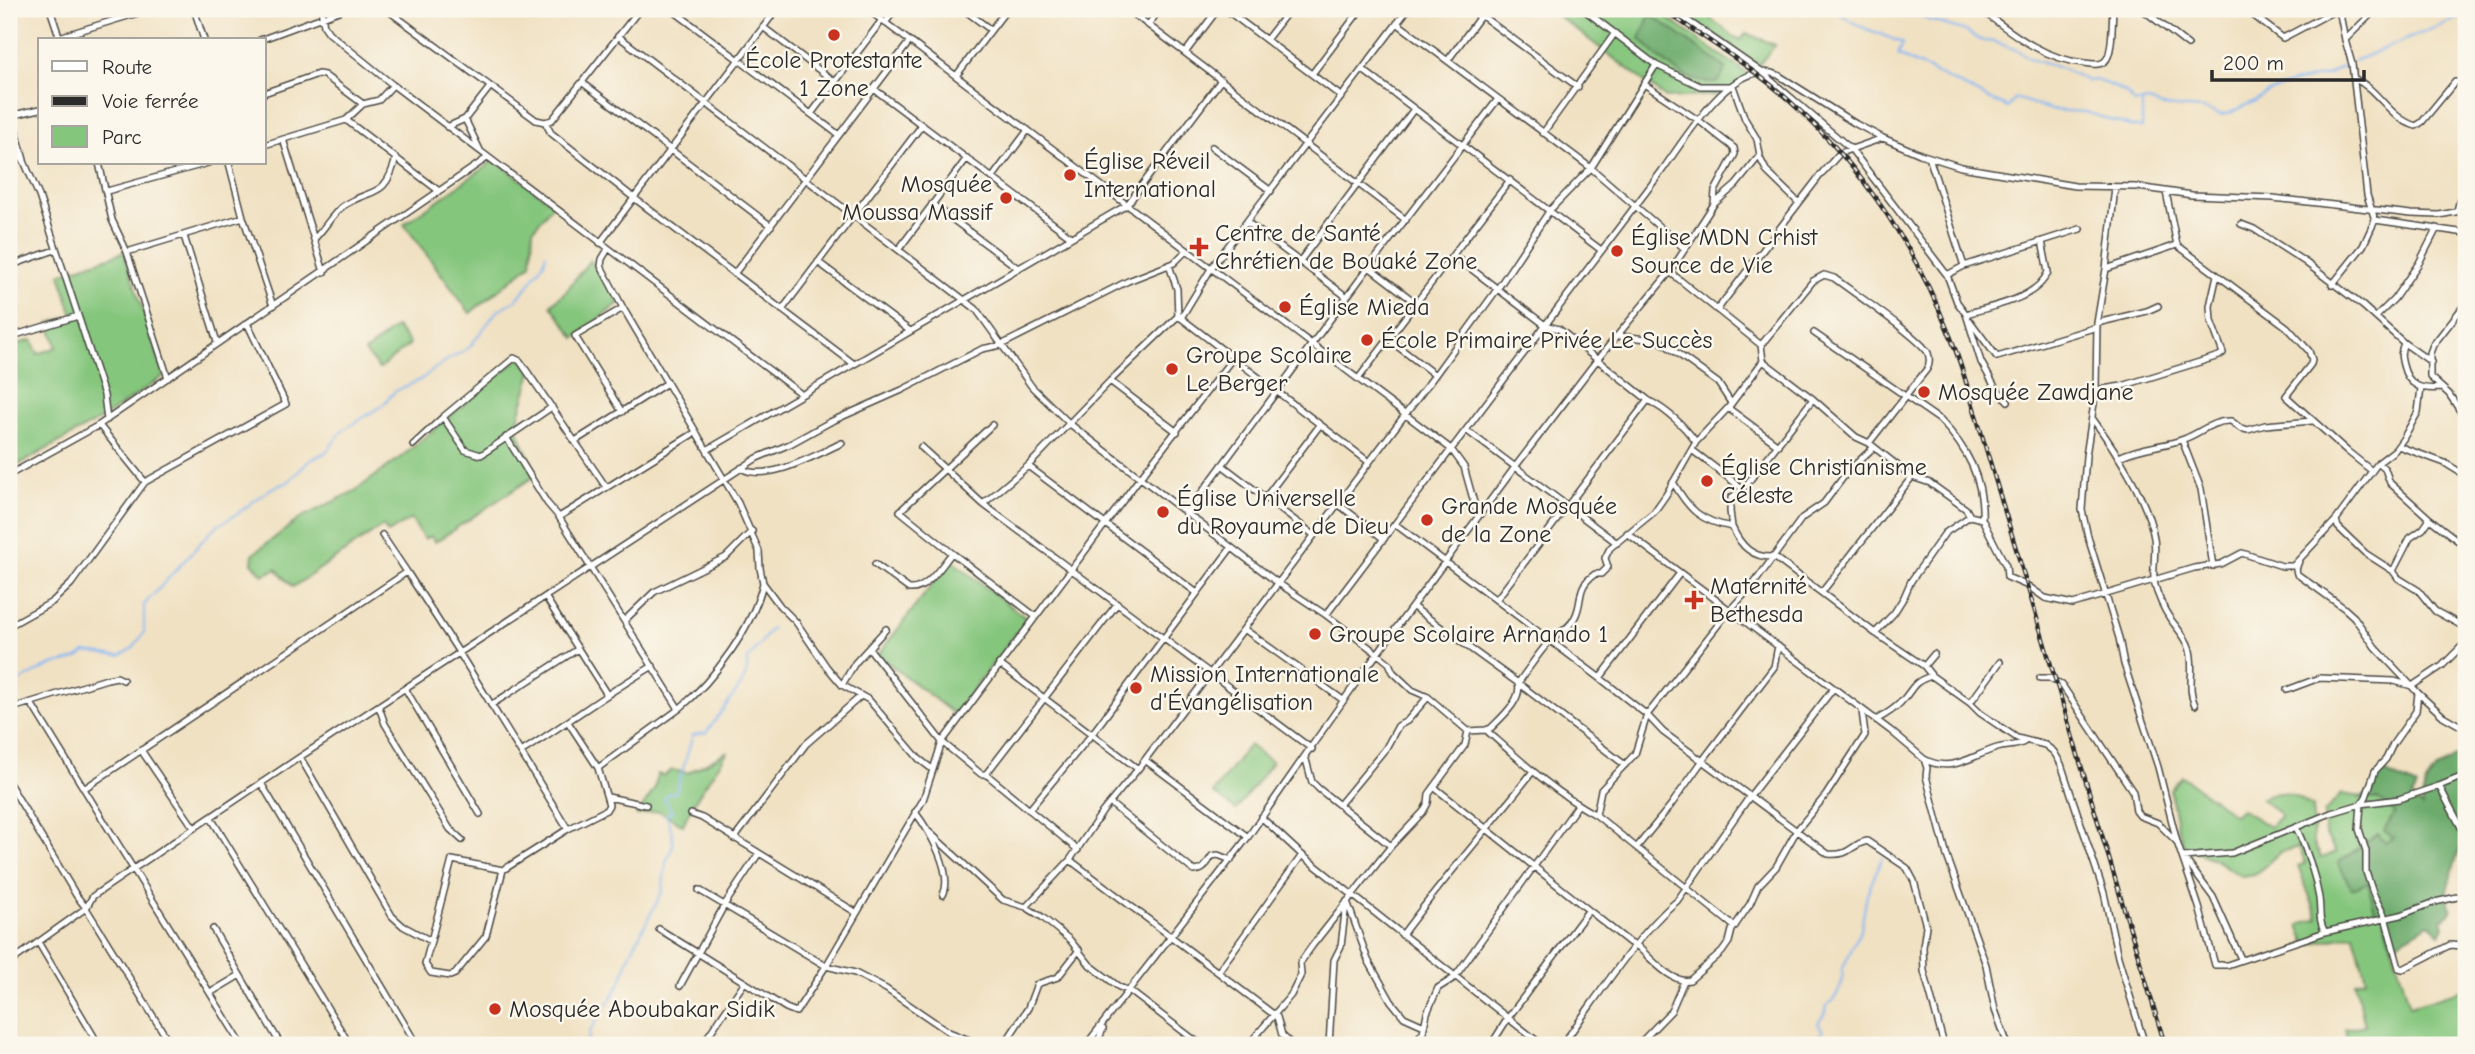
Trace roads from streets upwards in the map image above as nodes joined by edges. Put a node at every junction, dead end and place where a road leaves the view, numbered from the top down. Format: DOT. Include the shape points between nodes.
graph roads {
  1 [pos="50,9"];
  2 [pos="151,9"];
  3 [pos="194,9"];
  4 [pos="344,9"];
  5 [pos="386,9"];
  6 [pos="640,9"];
  7 [pos="671,9"];
  8 [pos="867,9"];
  9 [pos="896,9"];
  10 [pos="963,9"];
  11 [pos="1007,9"];
  12 [pos="1127,9"];
  13 [pos="1160,9"];
  14 [pos="1218,9"];
  15 [pos="1225,9"];
  16 [pos="1290,9"];
  17 [pos="1361,9"];
  18 [pos="1408,9"];
  19 [pos="1583,9"];
  20 [pos="1671,9"];
  21 [pos="1980,9"];
  22 [pos="2113,9"];
  23 [pos="2142,9"];
  24 [pos="2245,9"];
  25 [pos="2339,9"];
  26 [pos="2376,9"];
  27 [pos="773,10"];
  28 [pos="135,11"];
  29 [pos="322,12"];
  30 [pos="884,21"];
  31 [pos="1398,23"];
  32 [pos="1148,25"];
  33 [pos="763,27"];
  34 [pos="991,30"];
  35 [pos="1615,33"];
  36 [pos="618,36"];
  37 [pos="60,38"];
  38 [pos="63,38"];
  39 [pos="203,38"];
  40 [pos="264,38"];
  41 [pos="1266,40"];
  42 [pos="2345,40"];
  43 [pos="910,41"];
  44 [pos="2188,45"];
  45 [pos="1185,52"];
  46 [pos="738,59"];
  47 [pos="1448,60"];
  48 [pos="1656,65"];
  49 [pos="1363,70"];
  50 [pos="1760,71"];
  51 [pos="1312,74"];
  52 [pos="956,76"];
  53 [pos="2355,79"];
  54 [pos="1221,80"];
  55 [pos="835,82"];
  56 [pos="583,83"];
  57 [pos="393,85"];
  58 [pos="1644,85"];
  59 [pos="1733,86"];
  60 [pos="490,87"];
  61 [pos="1578,87"];
  62 [pos="2466,87"];
  63 [pos="874,89"];
  64 [pos="266,92"];
  65 [pos="1342,97"];
  66 [pos="1498,99"];
  67 [pos="706,103"];
  68 [pos="363,104"];
  69 [pos="38,109"];
  70 [pos="1414,109"];
  71 [pos="811,114"];
  72 [pos="11,116"];
  73 [pos="465,118"];
  74 [pos="346,120"];
  75 [pos="1698,120"];
  76 [pos="545,122"];
  77 [pos="922,125"];
  78 [pos="447,127"];
  79 [pos="1028,130"];
  80 [pos="1543,132"];
  81 [pos="839,135"];
  82 [pos="1883,138"];
  83 [pos="283,139"];
  84 [pos="266,144"];
  85 [pos="1306,145"];
  86 [pos="1464,146"];
  87 [pos="1212,147"];
  88 [pos="9,148"];
  89 [pos="670,149"];
  90 [pos="1851,149"];
  91 [pos="484,156"];
  92 [pos="1759,156"];
  93 [pos="1929,157"];
  94 [pos="396,158"];
  95 [pos="967,158"];
  96 [pos="24,161"];
  97 [pos="99,164"];
  98 [pos="198,164"];
  99 [pos="229,164"];
  100 [pos="1591,168"];
  101 [pos="2466,174"];
  102 [pos="992,178"];
  103 [pos="807,180"];
  104 [pos="1510,180"];
  105 [pos="1358,183"];
  106 [pos="2115,187"];
  107 [pos="107,191"];
  108 [pos="439,191"];
  109 [pos="1270,191"];
  110 [pos="2166,192"];
  111 [pos="634,198"];
  112 [pos="1799,203"];
  113 [pos="932,204"];
  114 [pos="1714,204"];
  115 [pos="1127,205"];
  116 [pos="1634,207"];
  117 [pos="1550,210"];
  118 [pos="2371,210"];
  119 [pos="2466,210"];
  120 [pos="2457,211"];
  121 [pos="853,216"];
  122 [pos="243,217"];
  123 [pos="2375,219"];
  124 [pos="1406,220"];
  125 [pos="1247,222"];
  126 [pos="2241,224"];
  127 [pos="771,226"];
  128 [pos="2437,228"];
  129 [pos="2080,229"];
  130 [pos="2466,233"];
  131 [pos="184,236"];
  132 [pos="1071,237"];
  133 [pos="314,239"];
  134 [pos="2042,241"];
  135 [pos="600,243"];
  136 [pos="2178,245"];
  137 [pos="1684,248"];
  138 [pos="899,249"];
  139 [pos="55,250"];
  140 [pos="608,250"];
  141 [pos="1187,250"];
  142 [pos="1601,250"];
  143 [pos="127,252"];
  144 [pos="1453,255"];
  145 [pos="1300,261"];
  146 [pos="818,262"];
  147 [pos="1169,265"];
  148 [pos="1964,265"];
  149 [pos="9,266"];
  150 [pos="1212,267"];
  151 [pos="1369,267"];
  152 [pos="1018,268"];
  153 [pos="2106,269"];
  154 [pos="324,272"];
  155 [pos="1670,272"];
  156 [pos="734,274"];
  157 [pos="1947,275"];
  158 [pos="2217,275"];
  159 [pos="2332,285"];
  160 [pos="1498,288"];
  161 [pos="1347,297"];
  162 [pos="962,300"];
  163 [pos="1416,303"];
  164 [pos="2466,303"];
  165 [pos="273,306"];
  166 [pos="2158,306"];
  167 [pos="623,308"];
  168 [pos="782,310"];
  169 [pos="1717,310"];
  170 [pos="78,316"];
  171 [pos="1967,317"];
  172 [pos="2376,317"];
  173 [pos="1179,318"];
  174 [pos="247,323"];
  175 [pos="1545,325"];
  176 [pos="2097,325"];
  177 [pos="910,331"];
  178 [pos="1814,332"];
  179 [pos="1617,336"];
  180 [pos="9,337"];
  181 [pos="1388,339"];
  182 [pos="217,342"];
  183 [pos="2404,343"];
  184 [pos="1312,344"];
  185 [pos="1001,345"];
  186 [pos="1761,345"];
  187 [pos="1232,359"];
  188 [pos="1597,360"];
  189 [pos="1763,361"];
  190 [pos="2431,362"];
  191 [pos="854,364"];
  192 [pos="1435,375"];
  193 [pos="168,378"];
  194 [pos="1358,379"];
  195 [pos="1110,381"];
  196 [pos="667,383"];
  197 [pos="2421,388"];
  198 [pos="2442,388"];
  199 [pos="2096,390"];
  200 [pos="1276,392"];
  201 [pos="801,394"];
  202 [pos="1905,396"];
  203 [pos="1813,399"];
  204 [pos="1648,400"];
  205 [pos="2008,401"];
  206 [pos="1730,406"];
  207 [pos="552,407"];
  208 [pos="622,412"];
  209 [pos="1405,415"];
  210 [pos="443,417"];
  211 [pos="2092,418"];
  212 [pos="107,420"];
  213 [pos="2466,420"];
  214 [pos="2312,421"];
  215 [pos="1070,424"];
  216 [pos="99,425"];
  217 [pos="992,425"];
  218 [pos="1320,425"];
  219 [pos="1466,430"];
  220 [pos="696,432"];
  221 [pos="1177,432"];
  222 [pos="506,437"];
  223 [pos="2182,440"];
  224 [pos="575,441"];
  225 [pos="1696,442"];
  226 [pos="842,443"];
  227 [pos="413,444"];
  228 [pos="1778,445"];
  229 [pos="1872,445"];
  230 [pos="2398,446"];
  231 [pos="921,447"];
  232 [pos="1451,449"];
  233 [pos="706,450"];
  234 [pos="1692,450"];
  235 [pos="2119,457"];
  236 [pos="1369,462"];
  237 [pos="2378,463"];
  238 [pos="1222,465"];
  239 [pos="1028,466"];
  240 [pos="1516,467"];
  241 [pos="741,468"];
  242 [pos="943,469"];
  243 [pos="2372,471"];
  244 [pos="9,475"];
  245 [pos="2466,476"];
  246 [pos="1912,477"];
  247 [pos="724,479"];
  248 [pos="1139,479"];
  249 [pos="145,482"];
  250 [pos="1673,482"];
  251 [pos="606,487"];
  252 [pos="1744,489"];
  253 [pos="1265,498"];
  254 [pos="983,504"];
  255 [pos="1338,504"];
  256 [pos="1567,506"];
  257 [pos="1186,514"];
  258 [pos="1970,516"];
  259 [pos="559,517"];
  260 [pos="1478,517"];
  261 [pos="1982,519"];
  262 [pos="2430,519"];
  263 [pos="2336,520"];
  264 [pos="1105,524"];
  265 [pos="1395,524"];
  266 [pos="1732,527"];
  267 [pos="752,531"];
  268 [pos="1627,533"];
  269 [pos="382,534"];
  270 [pos="1314,535"];
  271 [pos="1384,539"];
  272 [pos="1617,542"];
  273 [pos="2466,547"];
  274 [pos="1231,548"];
  275 [pos="951,553"];
  276 [pos="1774,557"];
  277 [pos="2299,561"];
  278 [pos="1446,562"];
  279 [pos="874,564"];
  280 [pos="2213,566"];
  281 [pos="2288,567"];
  282 [pos="591,568"];
  283 [pos="1070,569"];
  284 [pos="2393,571"];
  285 [pos="407,572"];
  286 [pos="1680,573"];
  287 [pos="2297,574"];
  288 [pos="2154,580"];
  289 [pos="763,583"];
  290 [pos="1278,583"];
  291 [pos="1822,592"];
  292 [pos="1197,593"];
  293 [pos="2106,594"];
  294 [pos="546,597"];
  295 [pos="1496,600"];
  296 [pos="1117,604"];
  297 [pos="1413,607"];
  298 [pos="1730,611"];
  299 [pos="1326,615"];
  300 [pos="1035,616"];
  301 [pos="625,620"];
  302 [pos="9,626"];
  303 [pos="2466,628"];
  304 [pos="886,629"];
  305 [pos="1244,629"];
  306 [pos="1875,633"];
  307 [pos="1163,639"];
  308 [pos="1549,641"];
  309 [pos="2466,642"];
  310 [pos="1778,645"];
  311 [pos="869,648"];
  312 [pos="578,649"];
  313 [pos="1934,653"];
  314 [pos="460,654"];
  315 [pos="1378,654"];
  316 [pos="2000,662"];
  317 [pos="999,664"];
  318 [pos="653,666"];
  319 [pos="1924,666"];
  320 [pos="1210,674"];
  321 [pos="1932,676"];
  322 [pos="1600,678"];
  323 [pos="2040,678"];
  324 [pos="122,680"];
  325 [pos="1518,683"];
  326 [pos="842,685"];
  327 [pos="2412,687"];
  328 [pos="1833,689"];
  329 [pos="405,690"];
  330 [pos="2287,690"];
  331 [pos="606,693"];
  332 [pos="2418,693"];
  333 [pos="861,696"];
  334 [pos="1428,697"];
  335 [pos="1045,699"];
  336 [pos="1343,700"];
  337 [pos="31,703"];
  338 [pos="1970,703"];
  339 [pos="491,705"];
  340 [pos="2195,705"];
  341 [pos="379,707"];
  342 [pos="9,709"];
  343 [pos="679,709"];
  344 [pos="1862,711"];
  345 [pos="1647,715"];
  346 [pos="1876,720"];
  347 [pos="568,722"];
  348 [pos="2466,729"];
  349 [pos="1486,730"];
  350 [pos="1468,731"];
  351 [pos="1092,734"];
  352 [pos="2024,741"];
  353 [pos="942,742"];
  354 [pos="1312,749"];
  355 [pos="141,750"];
  356 [pos="521,752"];
  357 [pos="1305,756"];
  358 [pos="300,757"];
  359 [pos="1924,759"];
  360 [pos="1145,760"];
  361 [pos="1703,760"];
  362 [pos="1625,765"];
  363 [pos="598,768"];
  364 [pos="932,769"];
  365 [pos="1139,769"];
  366 [pos="1533,771"];
  367 [pos="986,774"];
  368 [pos="2466,775"];
  369 [pos="9,783"];
  370 [pos="261,783"];
  371 [pos="2439,786"];
  372 [pos="1434,787"];
  373 [pos="85,788"];
  374 [pos="1750,796"];
  375 [pos="608,797"];
  376 [pos="646,804"];
  377 [pos="1111,804"];
  378 [pos="2361,804"];
  379 [pos="1339,805"];
  380 [pos="1578,805"];
  381 [pos="1029,810"];
  382 [pos="915,811"];
  383 [pos="480,814"];
  384 [pos="691,814"];
  385 [pos="1596,816"];
  386 [pos="1261,817"];
  387 [pos="211,818"];
  388 [pos="2296,827"];
  389 [pos="194,828"];
  390 [pos="568,829"];
  391 [pos="927,830"];
  392 [pos="1797,830"];
  393 [pos="1488,831"];
  394 [pos="1248,836"];
  395 [pos="734,839"];
  396 [pos="462,840"];
  397 [pos="2176,842"];
  398 [pos="1391,846"];
  399 [pos="1637,847"];
  400 [pos="1078,850"];
  401 [pos="759,853"];
  402 [pos="1302,855"];
  403 [pos="2183,857"];
  404 [pos="1070,860"];
  405 [pos="1231,860"];
  406 [pos="1532,867"];
  407 [pos="134,870"];
  408 [pos="503,870"];
  409 [pos="2466,874"];
  410 [pos="1687,886"];
  411 [pos="699,890"];
  412 [pos="1352,894"];
  413 [pos="943,895"];
  414 [pos="2466,895"];
  415 [pos="1347,901"];
  416 [pos="725,904"];
  417 [pos="1026,906"];
  418 [pos="86,908"];
  419 [pos="1588,911"];
  420 [pos="858,913"];
  421 [pos="2385,917"];
  422 [pos="1735,927"];
  423 [pos="213,929"];
  424 [pos="659,929"];
  425 [pos="2325,932"];
  426 [pos="1402,935"];
  427 [pos="1170,937"];
  428 [pos="431,940"];
  429 [pos="38,942"];
  430 [pos="1636,945"];
  431 [pos="1079,950"];
  432 [pos="699,955"];
  433 [pos="2466,957"];
  434 [pos="2241,959"];
  435 [pos="9,963"];
  436 [pos="826,966"];
  437 [pos="1217,972"];
  438 [pos="240,975"];
  439 [pos="1454,978"];
  440 [pos="1684,981"];
  441 [pos="744,983"];
  442 [pos="680,986"];
  443 [pos="1130,991"];
  444 [pos="210,993"];
  445 [pos="1274,1015"];
  446 [pos="1508,1018"];
  447 [pos="1106,1021"];
  448 [pos="1424,1026"];
  449 [pos="99,1045"];
  450 [pos="171,1045"];
  451 [pos="242,1045"];
  452 [pos="281,1045"];
  453 [pos="350,1045"];
  454 [pos="417,1045"];
  455 [pos="702,1045"];
  456 [pos="982,1045"];
  457 [pos="1004,1045"];
  458 [pos="1086,1045"];
  459 [pos="1099,1045"];
  460 [pos="1201,1045"];
  461 [pos="1248,1045"];
  462 [pos="1292,1045"];
  463 [pos="1329,1045"];
  464 [pos="1412,1045"];
  465 [pos="1491,1045"];
  466 [pos="1542,1045"];
  467 [pos="1562,1045"];
  468 [pos="1638,1045"];
  469 [pos="1944,1045"];
  470 [pos="2008,1045"];
  471 [pos="2145,1045"];
  1 -- 37 [label="street"];
  2 -- 28 [label="street"];
  3 -- 39 [label="street"];
  4 -- 29 [label="street"];
  5 -- 60 [label="street"];
  6 -- 36 [label="street"];
  7 -- 46 [label="street"];
  8 -- 30 [label="street"];
  9 -- 30 [label="street"];
  10 -- 34 [label="street"];
  11 -- 34 [label="street"];
  12 -- 32 [label="street"];
  13 -- 32 [label="street"];
  14 -- 45 [label="street"];
  15 -- 41 [label="street"];
  16 -- 41 [label="street"];
  17 -- 51 [label="street"];
  18 -- 31 [label="street"];
  19 -- 35 [label="street"];
  20 -- 50 [label="street"];
  21 -- 22 [label="street" via="2043,52 2097,64 2109,55"];
  23 -- 44 [label="street"];
  24 -- 25 [label="street" via="2283,37"];
  25 -- 42 [label="street"];
  26 -- 42 [label="street"];
  27 -- 33 [label="street"];
  28 -- 38 [label="street"];
  29 -- 40 [label="street"];
  29 -- 57 [label="street" via="329,33"];
  30 -- 43 [label="street"];
  30 -- 55 [label="street"];
  31 -- 47 [label="street"];
  31 -- 49 [label="street"];
  32 -- 45 [label="street"];
  33 -- 46 [label="street"];
  33 -- 55 [label="street"];
  34 -- 52 [label="street"];
  35 -- 48 [label="street"];
  35 -- 61 [label="street"];
  36 -- 56 [label="street"];
  36 -- 67 [label="street"];
  41 -- 51 [label="street"];
  42 -- 53 [label="street"];
  43 -- 52 [label="street"];
  43 -- 63 [label="street"];
  45 -- 54 [label="street"];
  46 -- 67 [label="street"];
  46 -- 71 [label="street"];
  47 -- 61 [label="street" via="1482,16"];
  47 -- 66 [label="street"];
  48 -- 58 [label="street"];
  48 -- 59 [label="street" via="1700,86"];
  49 -- 65 [label="street"];
  49 -- 70 [label="street"];
  50 -- 59 [label="street"];
  50 -- 82 [label="street" via="1778,75"];
  50 -- 90 [label="street"];
  51 -- 65 [label="street"];
  52 -- 79 [label="street"];
  53 -- 62 [label="street" via="2370,86 2392,112 2416,126 2455,82"];
  53 -- 118 [label="street"];
  54 -- 85 [label="street"];
  54 -- 115 [label="street"];
  55 -- 71 [label="street"];
  56 -- 76 [label="street" via="552,120"];
  56 -- 89 [label="street"];
  57 -- 68 [label="street" via="379,100"];
  57 -- 78 [label="street"];
  58 -- 75 [label="street"];
  58 -- 100 [label="street"];
  59 -- 75 [label="street" via="1709,104"];
  59 -- 92 [label="street" via="1757,139"];
  60 -- 73 [label="street"];
  60 -- 76 [label="street"];
  61 -- 80 [label="street"];
  63 -- 77 [label="street"];
  63 -- 81 [label="street"];
  64 -- 68 [label="street" via="318,74"];
  65 -- 85 [label="street"];
  66 -- 80 [label="street"];
  66 -- 86 [label="street"];
  67 -- 89 [label="street"];
  67 -- 103 [label="street"];
  68 -- 74 [label="street"];
  69 -- 72 [label="street"];
  70 -- 86 [label="street"];
  70 -- 105 [label="street"];
  71 -- 81 [label="street"];
  72 -- 96 [label="street"];
  73 -- 78 [label="street"];
  73 -- 91 [label="street"];
  74 -- 83 [label="street"];
  74 -- 94 [label="street"];
  75 -- 114 [label="street" via="1736,151 1715,191"];
  75 -- 116 [label="street"];
  76 -- 111 [label="street" via="551,132"];
  77 -- 95 [label="street"];
  77 -- 121 [label="street"];
  78 -- 91 [label="street"];
  79 -- 102 [label="street"];
  79 -- 115 [label="street"];
  80 -- 100 [label="street"];
  81 -- 103 [label="street"];
  82 -- 90 [label="street"];
  82 -- 93 [label="street"];
  83 -- 84 [label="street"];
  83 -- 133 [label="street"];
  85 -- 105 [label="street"];
  85 -- 109 [label="street"];
  86 -- 104 [label="street"];
  86 -- 124 [label="street"];
  87 -- 109 [label="street"];
  88 -- 96 [label="street"];
  89 -- 111 [label="street"];
  89 -- 127 [label="street"];
  90 -- 112 [label="street" via="1840,153"];
  90 -- 157 [label="street"];
  91 -- 108 [label="street"];
  91 -- 135 [label="street"];
  92 -- 112 [label="street" via="1767,172"];
  92 -- 114 [label="street"];
  93 -- 106 [label="street" via="1961,167 2075,186"];
  93 -- 148 [label="street"];
  94 -- 108 [label="street"];
  94 -- 133 [label="street" via="389,180 379,190 345,205"];
  95 -- 102 [label="street"];
  95 -- 113 [label="street"];
  96 -- 139 [label="street"];
  97 -- 107 [label="street"];
  98 -- 107 [label="street"];
  99 -- 122 [label="street"];
  100 -- 116 [label="street"];
  100 -- 117 [label="street"];
  101 -- 120 [label="street"];
  102 -- 132 [label="street"];
  103 -- 121 [label="street"];
  103 -- 127 [label="street"];
  104 -- 117 [label="street"];
  104 -- 144 [label="street"];
  105 -- 124 [label="street"];
  105 -- 145 [label="street"];
  106 -- 110 [label="street"];
  106 -- 153 [label="street"];
  107 -- 143 [label="street" via="112,220"];
  108 -- 154 [label="street"];
  109 -- 125 [label="street"];
  110 -- 118 [label="street"];
  110 -- 136 [label="street"];
  111 -- 135 [label="street"];
  111 -- 156 [label="street"];
  112 -- 169 [label="street"];
  113 -- 138 [label="street"];
  113 -- 152 [label="street"];
  114 -- 137 [label="street"];
  115 -- 132 [label="street"];
  115 -- 141 [label="street"];
  116 -- 137 [label="street"];
  116 -- 142 [label="street"];
  117 -- 142 [label="street"];
  117 -- 160 [label="street"];
  118 -- 120 [label="street" via="2424,215"];
  118 -- 123 [label="street"];
  119 -- 120 [label="street"];
  121 -- 138 [label="street"];
  121 -- 146 [label="street"];
  122 -- 131 [label="street"];
  122 -- 165 [label="street"];
  123 -- 128 [label="street"];
  123 -- 159 [label="street" via="2363,246"];
  124 -- 151 [label="street"];
  125 -- 145 [label="street"];
  125 -- 150 [label="street"];
  126 -- 159 [label="street" via="2285,248"];
  127 -- 156 [label="street"];
  128 -- 130 [label="street"];
  128 -- 172 [label="street" via="2419,263"];
  129 -- 134 [label="street"];
  131 -- 143 [label="street"];
  131 -- 182 [label="street"];
  132 -- 152 [label="street"];
  133 -- 154 [label="street"];
  134 -- 148 [label="street"];
  134 -- 171 [label="street" via="2048,272 2036,289"];
  135 -- 140 [label="street"];
  136 -- 153 [label="street"];
  136 -- 158 [label="street"];
  137 -- 155 [label="street"];
  138 -- 162 [label="street"];
  139 -- 149 [label="street"];
  139 -- 170 [label="street"];
  140 -- 167 [label="street" via="601,266"];
  140 -- 201 [label="street"];
  141 -- 147 [label="street"];
  141 -- 150 [label="street"];
  142 -- 175 [label="street"];
  143 -- 193 [label="street"];
  144 -- 160 [label="street"];
  144 -- 163 [label="street"];
  145 -- 161 [label="street"];
  146 -- 168 [label="street"];
  146 -- 177 [label="street"];
  147 -- 173 [label="street"];
  147 -- 185 [label="street"];
  148 -- 157 [label="street"];
  150 -- 173 [label="street"];
  150 -- 184 [label="street"];
  151 -- 161 [label="street"];
  151 -- 163 [label="street"];
  152 -- 162 [label="street"];
  153 -- 176 [label="street"];
  154 -- 165 [label="street"];
  155 -- 169 [label="street"];
  155 -- 179 [label="street"];
  156 -- 168 [label="street"];
  157 -- 171 [label="street"];
  158 -- 199 [label="street" via="2211,321 2223,353"];
  158 -- 214 [label="street" via="2287,327 2309,351 2311,364 2286,396"];
  159 -- 172 [label="street"];
  160 -- 175 [label="street"];
  160 -- 192 [label="street"];
  161 -- 184 [label="street"];
  162 -- 177 [label="street"];
  162 -- 185 [label="street" via="982,314"];
  163 -- 181 [label="street"];
  164 -- 190 [label="street" via="2433,345"];
  165 -- 174 [label="street"];
  166 -- 176 [label="street"];
  167 -- 196 [label="street"];
  167 -- 208 [label="street" via="575,336"];
  168 -- 191 [label="street"];
  169 -- 186 [label="street"];
  170 -- 180 [label="street"];
  170 -- 212 [label="street" via="104,395"];
  171 -- 176 [label="street" via="1997,357"];
  171 -- 205 [label="street" via="1981,362"];
  172 -- 183 [label="street"];
  173 -- 187 [label="street"];
  173 -- 195 [label="street"];
  174 -- 182 [label="street"];
  174 -- 249 [label="street" via="286,404"];
  175 -- 188 [label="street" via="1559,329"];
  175 -- 219 [label="street"];
  176 -- 199 [label="street"];
  177 -- 191 [label="street"];
  178 -- 202 [label="street"];
  179 -- 188 [label="street"];
  179 -- 206 [label="street" via="1659,340 1718,383"];
  181 -- 192 [label="street"];
  181 -- 194 [label="street"];
  182 -- 193 [label="street"];
  183 -- 190 [label="street"];
  183 -- 197 [label="street" via="2404,373"];
  184 -- 194 [label="street"];
  184 -- 200 [label="street"];
  185 -- 215 [label="street" via="1032,387"];
  185 -- 241 [label="street" via="982,349"];
  186 -- 189 [label="street"];
  186 -- 202 [label="street" via="1813,281 1828,275 1928,353 1930,364"];
  187 -- 200 [label="street"];
  187 -- 221 [label="street"];
  188 -- 204 [label="street"];
  188 -- 240 [label="street"];
  189 -- 203 [label="street"];
  189 -- 206 [label="street"];
  190 -- 198 [label="street" via="2430,377"];
  191 -- 201 [label="street"];
  192 -- 209 [label="street"];
  193 -- 212 [label="street"];
  194 -- 209 [label="street"];
  195 -- 215 [label="street"];
  195 -- 221 [label="street"];
  196 -- 208 [label="street"];
  196 -- 220 [label="street"];
  197 -- 198 [label="street"];
  197 -- 230 [label="street" via="2418,412"];
  198 -- 213 [label="street"];
  199 -- 211 [label="street"];
  200 -- 218 [label="street"];
  200 -- 238 [label="street"];
  201 -- 233 [label="street"];
  202 -- 229 [label="street"];
  202 -- 261 [label="street" via="1940,420 1962,445 1983,500"];
  203 -- 228 [label="street"];
  203 -- 229 [label="street" via="1856,437"];
  204 -- 225 [label="street" via="1677,420"];
  204 -- 256 [label="street"];
  206 -- 225 [label="street"];
  206 -- 228 [label="street"];
  207 -- 210 [label="street" via="514,358"];
  207 -- 222 [label="street"];
  207 -- 224 [label="street"];
  208 -- 224 [label="street"];
  209 -- 232 [label="street"];
  209 -- 236 [label="street"];
  210 -- 222 [label="street" via="465,450 475,454 481,455"];
  210 -- 227 [label="street"];
  211 -- 235 [label="street"];
  211 -- 293 [label="street" via="2082,510"];
  212 -- 216 [label="street"];
  214 -- 223 [label="street" via="2248,430 2221,421"];
  214 -- 243 [label="street"];
  215 -- 239 [label="street"];
  215 -- 248 [label="street"];
  216 -- 244 [label="street"];
  216 -- 249 [label="street"];
  217 -- 242 [label="street"];
  218 -- 236 [label="street"];
  218 -- 253 [label="street"];
  219 -- 232 [label="street"];
  219 -- 240 [label="street"];
  220 -- 233 [label="street"];
  220 -- 251 [label="street"];
  221 -- 248 [label="street"];
  222 -- 259 [label="street"];
  223 -- 235 [label="street"];
  223 -- 280 [label="street" via="2201,489"];
  224 -- 251 [label="street"];
  225 -- 234 [label="street"];
  226 -- 241 [label="street" via="789,467 754,474"];
  228 -- 252 [label="street"];
  229 -- 246 [label="street"];
  229 -- 276 [label="street" via="1824,503 1802,518"];
  230 -- 237 [label="street"];
  230 -- 245 [label="street"];
  231 -- 242 [label="street"];
  232 -- 260 [label="street" via="1464,467"];
  232 -- 265 [label="street"];
  233 -- 247 [label="street"];
  234 -- 250 [label="street"];
  234 -- 252 [label="street"];
  235 -- 288 [label="street" via="2154,537"];
  236 -- 255 [label="street"];
  237 -- 243 [label="street"];
  237 -- 262 [label="street" via="2390,483"];
  238 -- 253 [label="street"];
  238 -- 257 [label="street"];
  239 -- 254 [label="street"];
  239 -- 264 [label="street"];
  240 -- 256 [label="street"];
  240 -- 260 [label="street"];
  241 -- 247 [label="street"];
  242 -- 254 [label="street"];
  242 -- 275 [label="street" via="900,510"];
  243 -- 263 [label="street"];
  246 -- 258 [label="street" via="1930,483"];
  246 -- 291 [label="street"];
  247 -- 267 [label="street"];
  247 -- 282 [label="street"];
  248 -- 257 [label="street"];
  248 -- 264 [label="street"];
  249 -- 302 [label="street" via="71,584 52,602"];
  250 -- 266 [label="street" via="1701,518"];
  250 -- 268 [label="street" via="1654,512"];
  251 -- 259 [label="street"];
  252 -- 266 [label="street" via="1731,498"];
  253 -- 270 [label="street"];
  254 -- 283 [label="street"];
  255 -- 270 [label="street"];
  255 -- 271 [label="street"];
  256 -- 272 [label="street"];
  256 -- 295 [label="street"];
  257 -- 274 [label="street"];
  258 -- 261 [label="street"];
  258 -- 306 [label="street" via="1945,533 1894,613"];
  259 -- 282 [label="street"];
  260 -- 278 [label="street"];
  261 -- 293 [label="street" via="2007,577 2045,598 2065,603"];
  262 -- 273 [label="street"];
  262 -- 284 [label="street" via="2410,538"];
  263 -- 277 [label="street"];
  263 -- 284 [label="street" via="2346,536"];
  264 -- 283 [label="street"];
  264 -- 292 [label="street"];
  265 -- 271 [label="street"];
  265 -- 278 [label="street"];
  266 -- 276 [label="street" via="1748,551 1759,558"];
  267 -- 289 [label="street"];
  267 -- 301 [label="street" via="726,557 654,592"];
  268 -- 272 [label="street"];
  268 -- 286 [label="street"];
  269 -- 285 [label="street"];
  270 -- 290 [label="street"];
  271 -- 299 [label="street"];
  272 -- 308 [label="street" via="1605,558 1608,567 1587,580 1580,591 1575,618 1560,636"];
  274 -- 290 [label="street"];
  274 -- 292 [label="street"];
  275 -- 279 [label="street" via="923,587 915,590"];
  275 -- 300 [label="street"];
  276 -- 291 [label="street"];
  276 -- 298 [label="street"];
  277 -- 281 [label="street"];
  277 -- 287 [label="street"];
  278 -- 295 [label="street"];
  278 -- 297 [label="street"];
  280 -- 281 [label="street" via="2242,553"];
  280 -- 288 [label="street"];
  281 -- 287 [label="street"];
  282 -- 294 [label="street"];
  282 -- 301 [label="street"];
  283 -- 296 [label="street"];
  283 -- 300 [label="street"];
  284 -- 303 [label="street" via="2435,611"];
  285 -- 314 [label="street"];
  285 -- 355 [label="street"];
  286 -- 298 [label="street"];
  286 -- 322 [label="street"];
  287 -- 327 [label="street" via="2354,617"];
  288 -- 293 [label="street"];
  288 -- 340 [label="street" via="2164,608 2189,646"];
  289 -- 326 [label="street"];
  289 -- 343 [label="street" via="759,603 720,668"];
  290 -- 299 [label="street"];
  290 -- 305 [label="street"];
  291 -- 306 [label="street"];
  292 -- 307 [label="street"];
  293 -- 397 [label="street"];
  294 -- 312 [label="street"];
  294 -- 314 [label="street"];
  295 -- 308 [label="street"];
  296 -- 307 [label="street"];
  296 -- 335 [label="street"];
  297 -- 315 [label="street"];
  297 -- 325 [label="street"];
  298 -- 310 [label="street"];
  298 -- 345 [label="street"];
  299 -- 315 [label="street"];
  300 -- 317 [label="street"];
  301 -- 318 [label="street"];
  304 -- 311 [label="street"];
  305 -- 320 [label="street"];
  305 -- 336 [label="street"];
  306 -- 319 [label="street"];
  307 -- 320 [label="street"];
  307 -- 351 [label="street"];
  308 -- 322 [label="street"];
  308 -- 325 [label="street"];
  309 -- 327 [label="street"];
  310 -- 328 [label="street"];
  310 -- 361 [label="street" via="1774,667"];
  311 -- 326 [label="street"];
  311 -- 353 [label="street"];
  312 -- 331 [label="street"];
  312 -- 339 [label="street"];
  313 -- 319 [label="street"];
  314 -- 329 [label="street"];
  314 -- 339 [label="street"];
  315 -- 334 [label="street" via="1412,690"];
  315 -- 336 [label="street"];
  316 -- 338 [label="street"];
  317 -- 335 [label="street"];
  317 -- 353 [label="street"];
  318 -- 331 [label="street"];
  318 -- 343 [label="street"];
  319 -- 321 [label="street"];
  320 -- 354 [label="street"];
  320 -- 360 [label="street"];
  321 -- 338 [label="street"];
  321 -- 346 [label="street" via="1919,680 1901,703"];
  322 -- 345 [label="street"];
  323 -- 397 [label="street" via="2062,685 2133,792 2136,811 2158,823"];
  324 -- 337 [label="street" via="107,679"];
  325 -- 349 [label="street" via="1517,698"];
  325 -- 362 [label="street"];
  326 -- 333 [label="street"];
  327 -- 330 [label="street" via="2394,681 2319,678"];
  327 -- 332 [label="street"];
  328 -- 344 [label="street"];
  328 -- 374 [label="street"];
  329 -- 341 [label="street"];
  329 -- 383 [label="street"];
  331 -- 347 [label="street"];
  332 -- 348 [label="street"];
  332 -- 378 [label="street" via="2416,711 2375,772"];
  333 -- 364 [label="street"];
  333 -- 395 [label="street" via="806,744"];
  334 -- 350 [label="street"];
  334 -- 379 [label="street" via="1398,726 1386,748"];
  335 -- 351 [label="street"];
  335 -- 367 [label="street"];
  336 -- 354 [label="street"];
  337 -- 342 [label="street"];
  337 -- 373 [label="street"];
  338 -- 352 [label="street"];
  339 -- 356 [label="street"];
  341 -- 358 [label="street"];
  341 -- 396 [label="street" via="443,818"];
  343 -- 363 [label="street"];
  344 -- 346 [label="street"];
  344 -- 392 [label="street" via="1865,735"];
  345 -- 361 [label="street"];
  345 -- 362 [label="street" via="1635,754"];
  346 -- 359 [label="street"];
  347 -- 356 [label="street"];
  347 -- 363 [label="street"];
  349 -- 350 [label="street"];
  349 -- 366 [label="street"];
  350 -- 372 [label="street" via="1465,745"];
  351 -- 365 [label="street"];
  351 -- 381 [label="street"];
  352 -- 359 [label="street" via="1951,765 1937,766"];
  352 -- 471 [label="street" via="2045,745 2061,764 2104,893"];
  353 -- 364 [label="street"];
  353 -- 367 [label="street"];
  354 -- 357 [label="street"];
  355 -- 373 [label="street"];
  355 -- 389 [label="street"];
  356 -- 390 [label="street"];
  357 -- 379 [label="street" via="1312,782"];
  357 -- 386 [label="street"];
  358 -- 370 [label="street"];
  358 -- 428 [label="street" via="392,916"];
  359 -- 470 [label="street" via="1947,856 1986,965"];
  360 -- 365 [label="street"];
  360 -- 394 [label="street"];
  361 -- 374 [label="street"];
  361 -- 399 [label="street"];
  362 -- 385 [label="street" via="1601,790"];
  363 -- 375 [label="street"];
  364 -- 382 [label="street"];
  365 -- 377 [label="street"];
  366 -- 380 [label="street"];
  366 -- 393 [label="street"];
  367 -- 381 [label="street"];
  368 -- 371 [label="street"];
  369 -- 418 [label="street"];
  370 -- 387 [label="street"];
  370 -- 454 [label="street"];
  371 -- 378 [label="street" via="2399,799"];
  371 -- 409 [label="street" via="2462,830"];
  372 -- 393 [label="street"];
  372 -- 398 [label="street" via="1423,812"];
  373 -- 407 [label="street"];
  374 -- 392 [label="street"];
  374 -- 410 [label="street"];
  375 -- 376 [label="street"];
  375 -- 390 [label="street" via="606,810"];
  377 -- 400 [label="street"];
  377 -- 405 [label="street" via="1194,871 1208,866 1212,856"];
  378 -- 388 [label="street"];
  378 -- 421 [label="street" via="2359,829 2367,876"];
  379 -- 398 [label="street"];
  380 -- 385 [label="street"];
  380 -- 406 [label="street"];
  381 -- 400 [label="street"];
  382 -- 391 [label="street"];
  382 -- 420 [label="street"];
  384 -- 395 [label="street"];
  385 -- 399 [label="street"];
  386 -- 394 [label="street"];
  386 -- 402 [label="street"];
  387 -- 389 [label="street"];
  387 -- 453 [label="street"];
  388 -- 403 [label="street" via="2232,853"];
  388 -- 425 [label="street" via="2306,850"];
  389 -- 407 [label="street"];
  390 -- 408 [label="street"];
  391 -- 413 [label="street" via="945,870"];
  391 -- 417 [label="street" via="1003,900"];
  392 -- 422 [label="street"];
  392 -- 469 [label="street" via="1828,854 1840,855 1867,841 1907,868 1925,915 1924,971"];
  393 -- 406 [label="street"];
  393 -- 426 [label="street"];
  394 -- 405 [label="street"];
  395 -- 401 [label="street"];
  397 -- 403 [label="street"];
  398 -- 412 [label="street"];
  399 -- 410 [label="street"];
  400 -- 404 [label="street"];
  401 -- 416 [label="street"];
  401 -- 420 [label="street"];
  402 -- 412 [label="street"];
  402 -- 437 [label="street"];
  403 -- 434 [label="street" via="2213,897"];
  403 -- 434 [label="street" via="2213,962 2220,965"];
  404 -- 417 [label="street"];
  404 -- 427 [label="street"];
  405 -- 427 [label="street"];
  406 -- 419 [label="street"];
  406 -- 439 [label="street"];
  407 -- 418 [label="street" via="93,896"];
  407 -- 444 [label="street"];
  408 -- 428 [label="street" via="452,860"];
  408 -- 428 [label="street" via="486,936 455,975 427,970"];
  410 -- 422 [label="street"];
  410 -- 430 [label="street"];
  411 -- 416 [label="street"];
  412 -- 415 [label="street"];
  412 -- 426 [label="street"];
  414 -- 421 [label="street"];
  415 -- 445 [label="street" via="1300,964 1296,986"];
  415 -- 448 [label="street" via="1368,960 1391,1001 1404,1017"];
  415 -- 463 [label="street" via="1341,946 1334,960"];
  416 -- 432 [label="street"];
  416 -- 436 [label="street"];
  417 -- 431 [label="street"];
  418 -- 429 [label="street"];
  418 -- 450 [label="street"];
  419 -- 430 [label="street"];
  419 -- 446 [label="street"];
  420 -- 436 [label="street"];
  421 -- 425 [label="street"];
  421 -- 433 [label="street" via="2401,969 2450,945 2461,946"];
  422 -- 440 [label="street" via="1722,952"];
  423 -- 438 [label="street"];
  424 -- 432 [label="street"];
  425 -- 434 [label="street"];
  426 -- 439 [label="street"];
  427 -- 437 [label="street"];
  427 -- 443 [label="street"];
  429 -- 435 [label="street"];
  429 -- 449 [label="street"];
  430 -- 440 [label="street" via="1671,976"];
  430 -- 467 [label="street"];
  431 -- 443 [label="street" via="1108,980"];
  431 -- 457 [label="street" via="1058,977 1037,984 1028,1008"];
  432 -- 441 [label="street"];
  432 -- 442 [label="street"];
  436 -- 441 [label="street" via="796,1012"];
  436 -- 456 [label="street" via="855,973 949,1032"];
  437 -- 445 [label="street"];
  438 -- 444 [label="street"];
  438 -- 452 [label="street"];
  439 -- 446 [label="street"];
  439 -- 448 [label="street" via="1438,988"];
  440 -- 468 [label="street" via="1671,1011"];
  441 -- 455 [label="street"];
  443 -- 447 [label="street"];
  443 -- 460 [label="street"];
  444 -- 451 [label="street"];
  445 -- 461 [label="street"];
  445 -- 462 [label="street"];
  446 -- 465 [label="street"];
  446 -- 466 [label="street"];
  447 -- 458 [label="street"];
  447 -- 459 [label="street"];
  448 -- 464 [label="street"];
}
